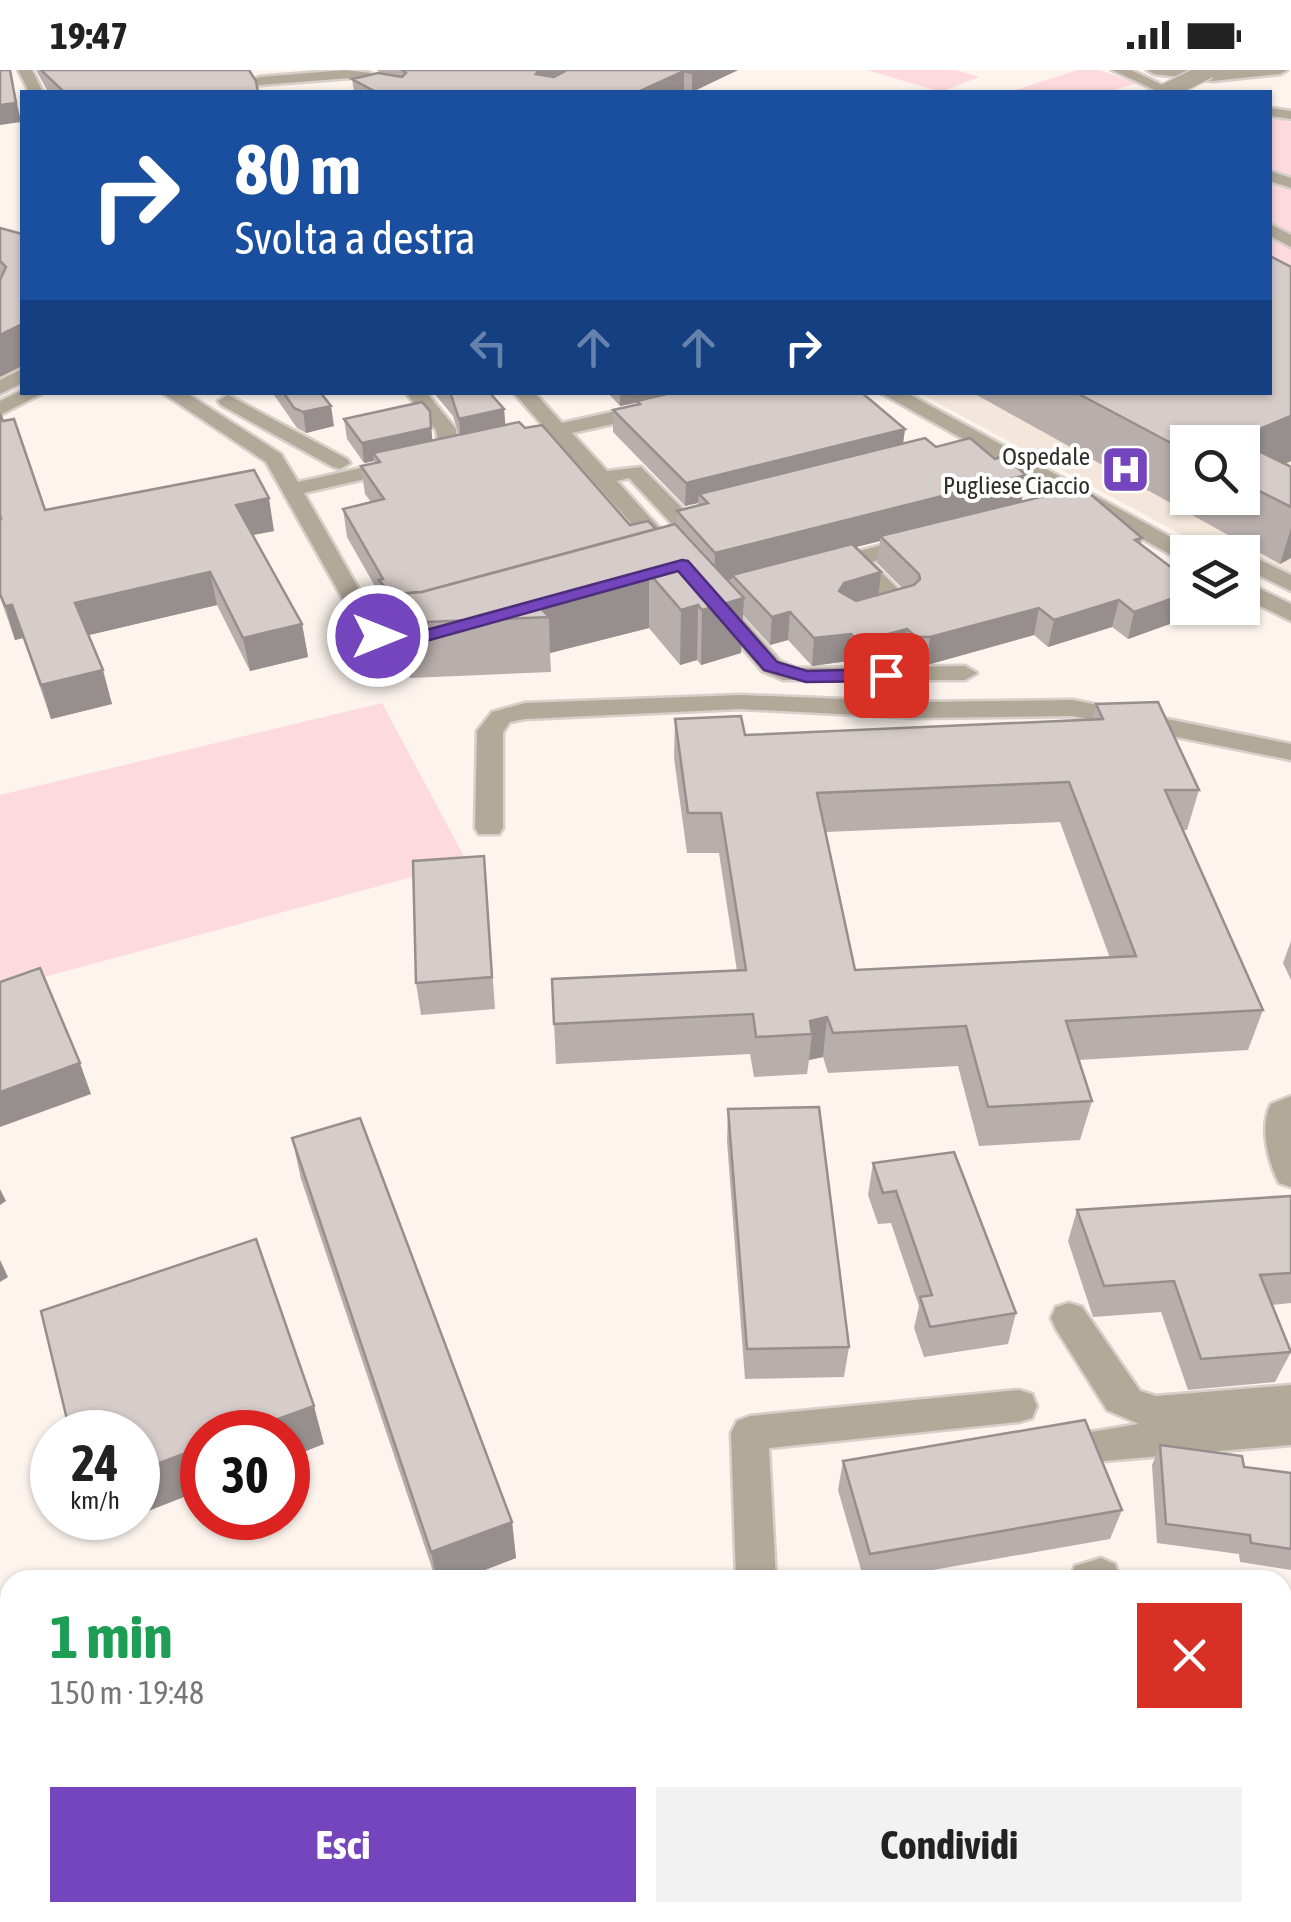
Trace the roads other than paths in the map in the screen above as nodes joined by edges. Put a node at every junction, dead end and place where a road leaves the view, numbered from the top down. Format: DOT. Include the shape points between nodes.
graph roads {
  1 [pos="1120,70"];
  2 [pos="1154,70"];
  3 [pos="1209,70"];
  4 [pos="1280,70"];
  5 [pos="362,71"];
  6 [pos="259,81"];
  7 [pos="380,82"];
  8 [pos="1164,90"];
  9 [pos="1172,90"];
  10 [pos="29,395"];
  11 [pos="176,395"];
  12 [pos="245,395"];
  13 [pos="418,395"];
  14 [pos="526,395"];
  15 [pos="718,395"];
  16 [pos="895,395"];
  17 [pos="228,401"];
  18 [pos="0,409"];
  19 [pos="201,410"];
  20 [pos="558,430"];
  21 [pos="521,438"];
  22 [pos="980,442"];
  23 [pos="945,452"];
  24 [pos="340,463"];
  25 [pos="603,478"];
  26 [pos="293,489"];
  27 [pos="1087,498"];
  28 [pos="736,504"];
  29 [pos="1057,506"];
  30 [pos="947,535"];
  31 [pos="1170,545"];
  32 [pos="855,560"];
  33 [pos="672,568"];
  34 [pos="1260,568"];
  35 [pos="801,573"];
  36 [pos="1291,584"];
  37 [pos="714,592"];
  38 [pos="1260,597"];
  39 [pos="1291,614"];
  40 [pos="852,618"];
  41 [pos="457,628"];
  42 [pos="965,674"];
  43 [pos="1291,752"];
  44 [pos="489,828"];
  45 [pos="1291,1108"];
  46 [pos="1291,1174"];
  47 [pos="1069,1318"];
  48 [pos="1291,1401"];
  49 [pos="1019,1406"];
  50 [pos="1291,1428"];
  51 [pos="1103,1444"];
  52 [pos="756,1570"];
  1 -- 8 [label="street"];
  2 -- 4 [label="street" via="1213,77"];
  3 -- 9 [label="street, bridge"];
  5 -- 6 [label="street"];
  5 -- 7 [label="street"];
  10 -- 18 [label="street"];
  11 -- 19 [label="street"];
  12 -- 17 [label="street"];
  13 -- 26 [label="street" via="457,453"];
  14 -- 20 [label="street"];
  15 -- 20 [label="street"];
  16 -- 22 [label="street"];
  17 -- 19 [label="street"];
  17 -- 24 [label="street"];
  19 -- 26 [label="street" via="274,458"];
  20 -- 21 [label="street"];
  20 -- 25 [label="street"];
  22 -- 23 [label="street"];
  22 -- 27 [label="street"];
  25 -- 28 [label="street" via="634,471 679,518"];
  25 -- 33 [label="street"];
  26 -- 41 [label="street" via="371,630 390,639"];
  27 -- 29 [label="street"];
  27 -- 31 [label="street"];
  30 -- 32 [label="street"];
  32 -- 35 [label="street"];
  32 -- 40 [label="street" via="901,604"];
  34 -- 36 [label="street"];
  37 -- 42 [label="street" via="770,666 792,675"];
  38 -- 39 [label="street"];
  43 -- 44 [label="street" via="1074,708 740,702 525,710 501,717 490,730"];
  45 -- 46 [label="street" via="1282,1113 1280,1131"];
  47 -- 48 [label="street" via="1130,1405 1156,1412"];
  49 -- 52 [label="street" via="750,1433"];
  50 -- 51 [label="street"];
}
